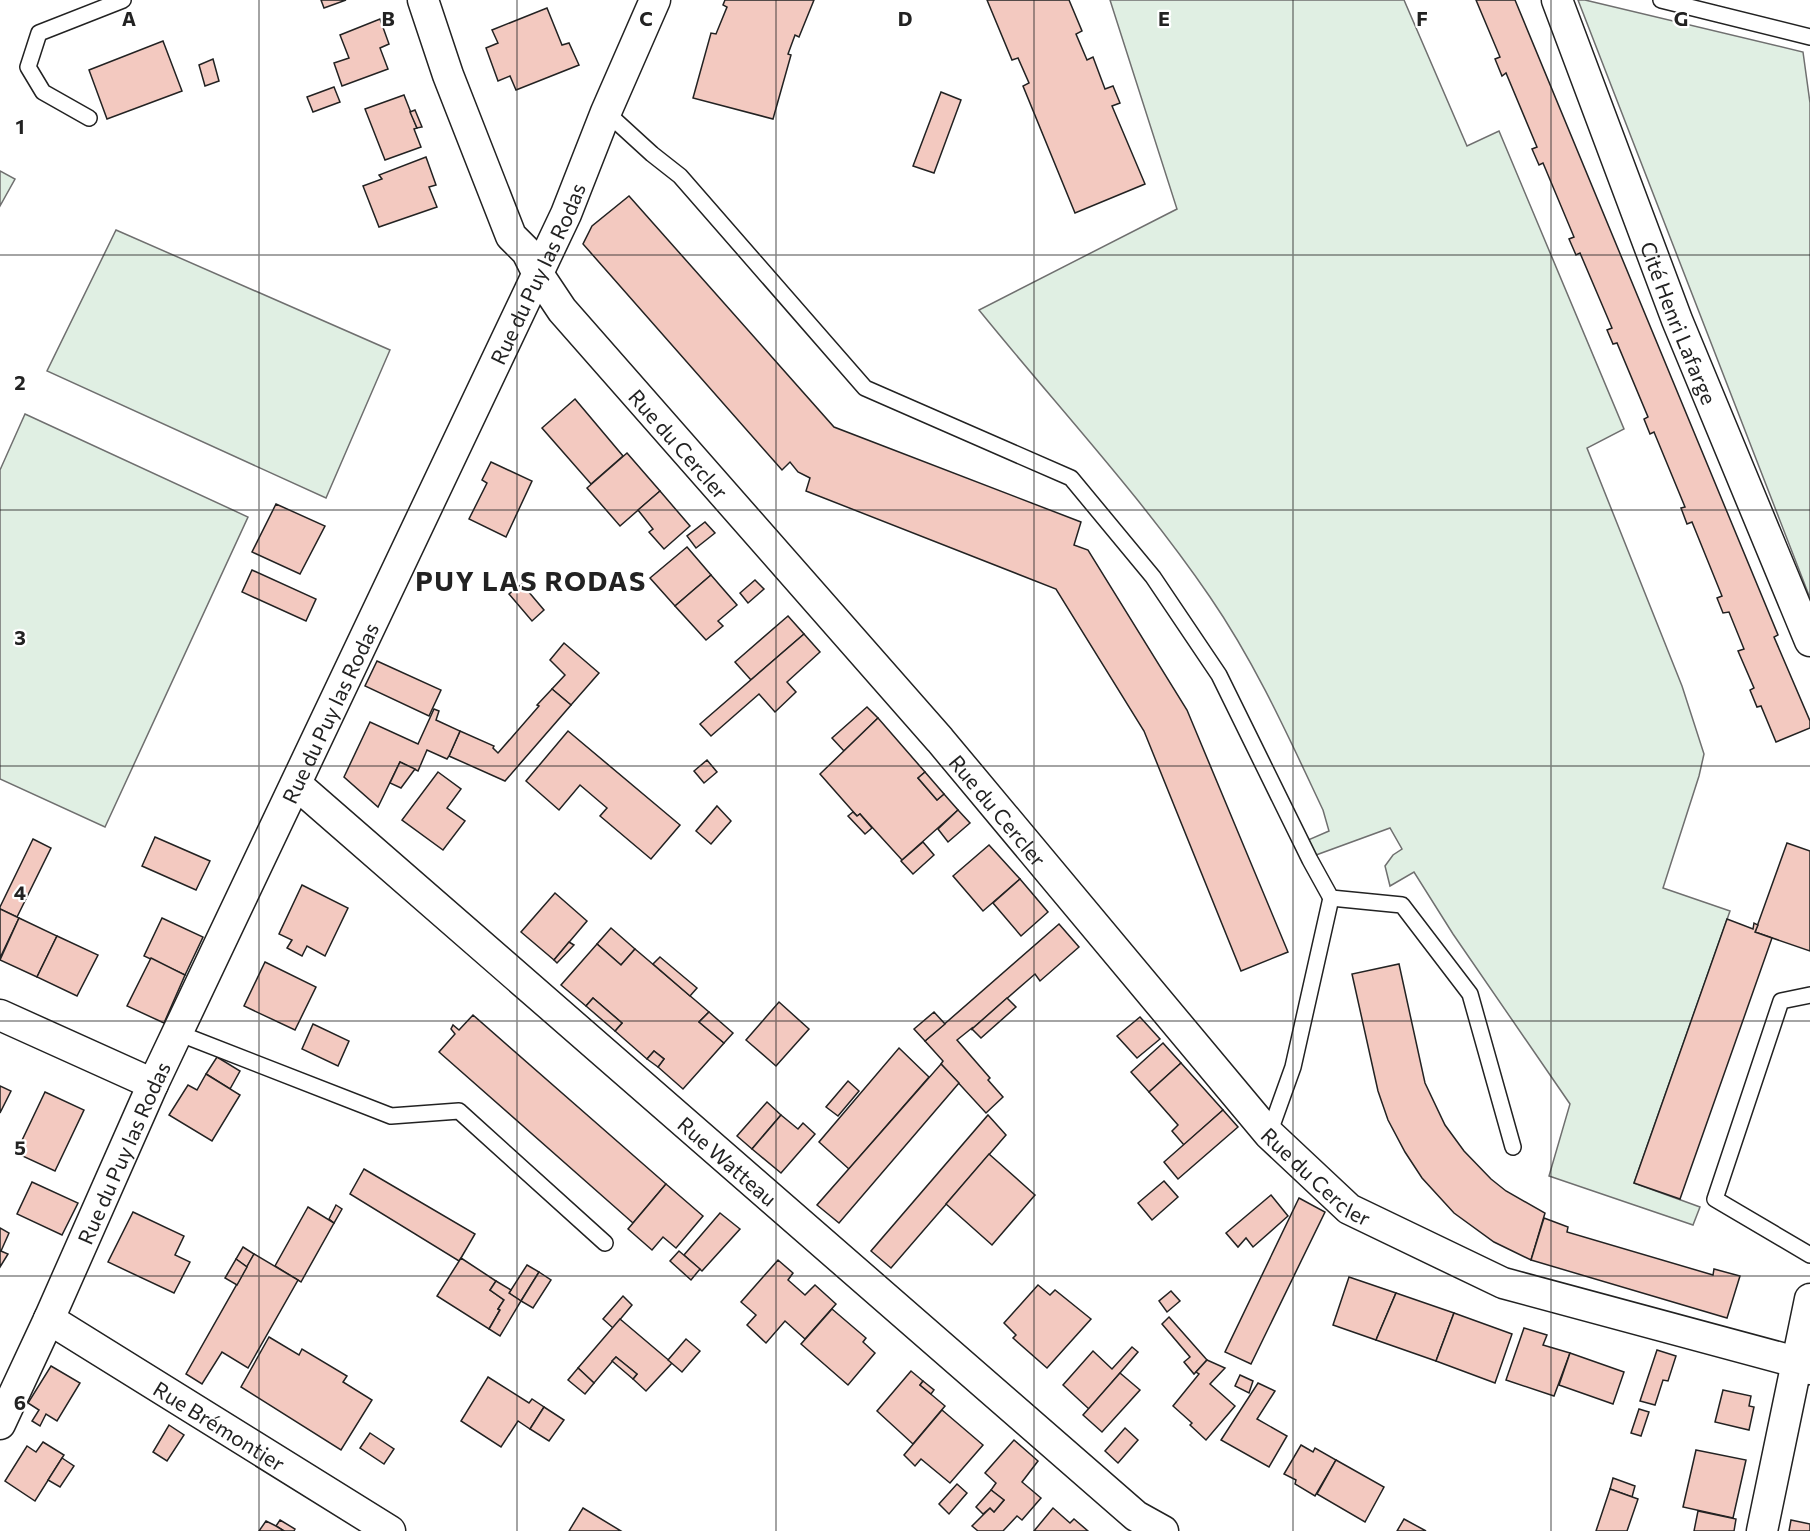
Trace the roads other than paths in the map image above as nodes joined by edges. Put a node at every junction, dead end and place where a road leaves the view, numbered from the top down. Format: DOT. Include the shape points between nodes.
graph roads {
  1 [pos="123,0"];
  2 [pos="423,0"];
  3 [pos="655,0"];
  4 [pos="1557,0"];
  5 [pos="1660,0"];
  6 [pos="1810,37"];
  7 [pos="606,112"];
  8 [pos="89,118"];
  9 [pos="538,274"];
  10 [pos="1810,641"];
  11 [pos="296,784"];
  12 [pos="1331,898"];
  13 [pos="1810,995"];
  14 [pos="0,1015"];
  15 [pos="178,1033"];
  16 [pos="153,1084"];
  17 [pos="1269,1134"];
  18 [pos="1513,1147"];
  19 [pos="605,1243"];
  20 [pos="1810,1255"];
  21 [pos="1810,1299"];
  22 [pos="49,1319"];
  23 [pos="1803,1365"];
  24 [pos="0,1424"];
  25 [pos="390,1531"];
  26 [pos="1163,1531"];
  27 [pos="1762,1531"];
  1 -- 8 [label="lane" via="39,33 28,67 43,93"];
  2 -- 9 [label="street, Rue du Cercler" via="511,236 527,252"];
  3 -- 7 [label="street, Rue du Puy las Rodas"];
  4 -- 10 [label="street, Cité Henri Lafarge" via="1677,320"];
  5 -- 6 [label="lane"];
  7 -- 9 [label="street, Rue du Puy las Rodas"];
  7 -- 12 [label="lane" via="680,176 865,388 1071,478 1153,577 1218,675"];
  9 -- 11 [label="street, Rue du Puy las Rodas"];
  9 -- 17 [label="street, Rue du Cercler" via="562,310 940,740"];
  11 -- 15 [label="street, Rue du Puy las Rodas"];
  11 -- 26 [label="street, Rue Watteau" via="1136,1516"];
  12 -- 17 [label="lane" via="1293,1067"];
  12 -- 18 [label="lane" via="1402,905 1470,994"];
  13 -- 20 [label="lane" via="1781,1000 1715,1199"];
  14 -- 16 [label="street"];
  15 -- 16 [label="street, Rue du Puy las Rodas"];
  15 -- 19 [label="lane" via="391,1116 459,1111"];
  16 -- 22 [label="street, Rue du Puy las Rodas"];
  17 -- 23 [label="street, Rue du Cercler" via="1349,1209 1503,1283"];
  21 -- 23 [label="street"];
  22 -- 24 [label="street, Rue du Puy las Rodas"];
  22 -- 25 [label="street, Rue Brémontier"];
  23 -- 27 [label="street"];
}
